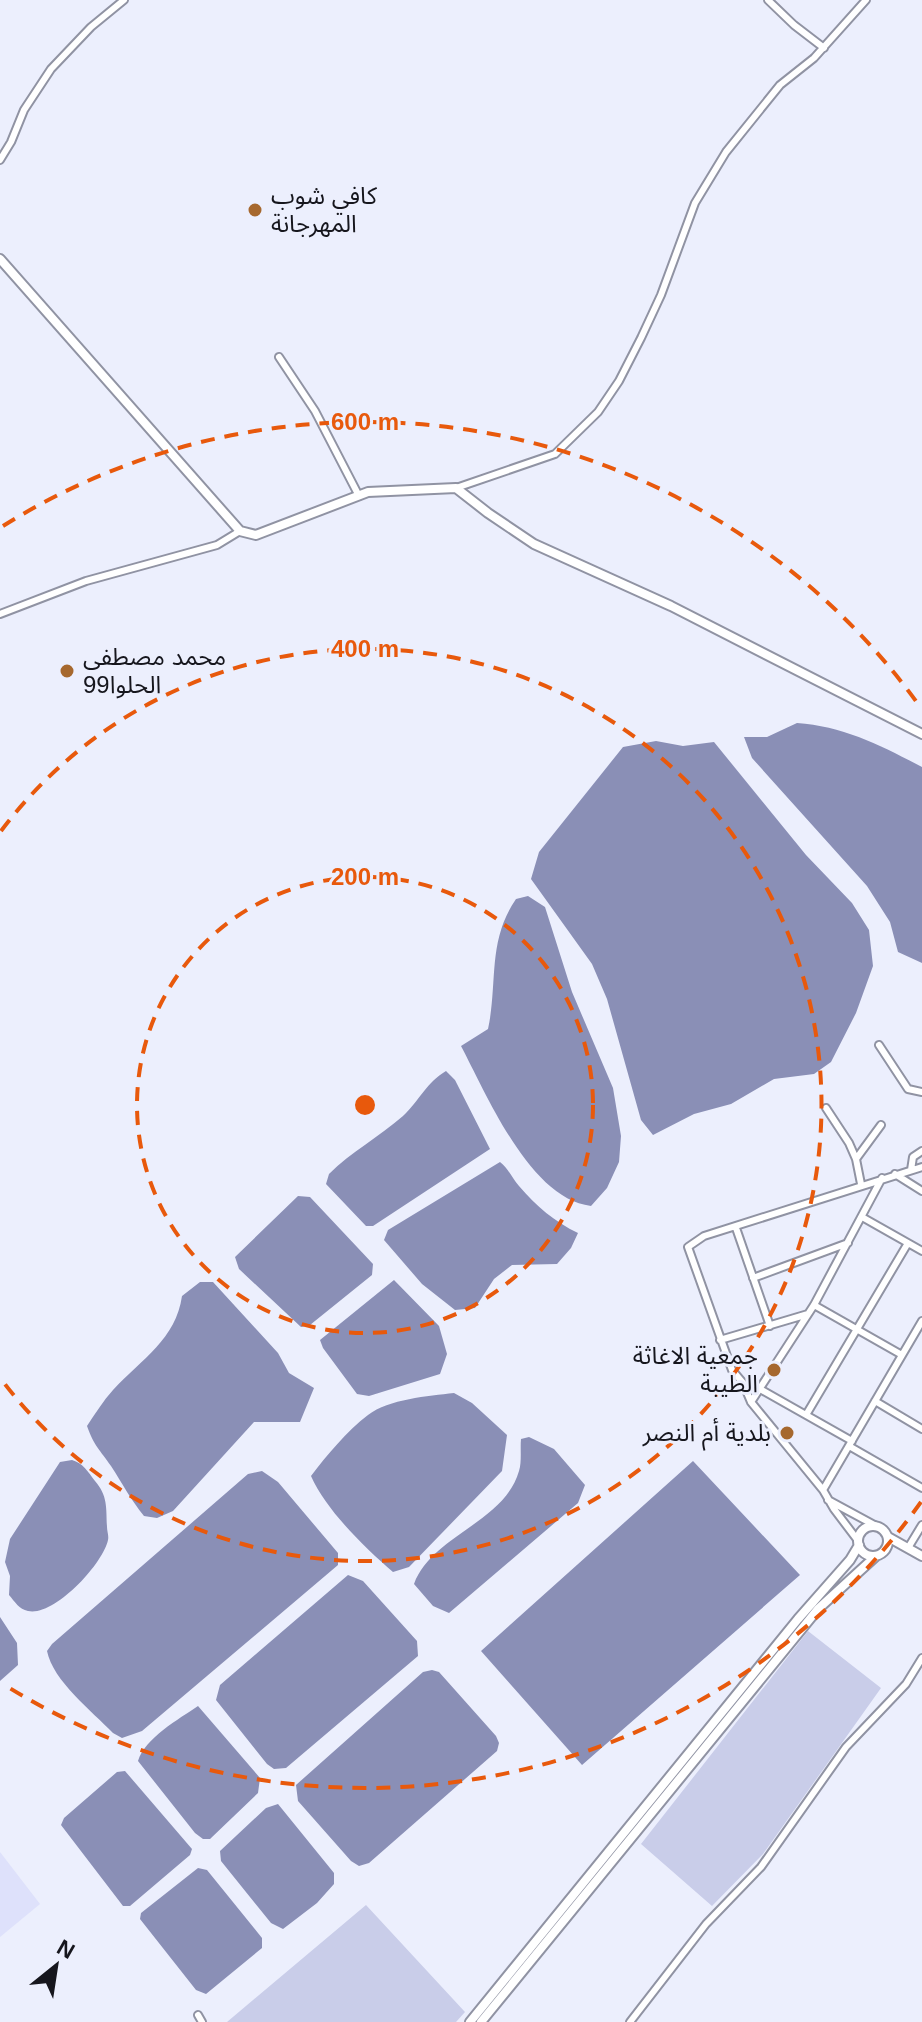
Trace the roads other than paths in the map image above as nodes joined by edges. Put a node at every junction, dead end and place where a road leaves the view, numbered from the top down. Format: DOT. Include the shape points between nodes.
graph roads {
  1 [pos="124,0"];
  2 [pos="768,0"];
  3 [pos="866,0"];
  4 [pos="824,48"];
  5 [pos="0,160"];
  6 [pos="0,259"];
  7 [pos="279,357"];
  8 [pos="456,488"];
  9 [pos="359,496"];
  10 [pos="240,531"];
  11 [pos="0,614"];
  12 [pos="922,734"];
  13 [pos="879,1045"];
  14 [pos="922,1092"];
  15 [pos="826,1108"];
  16 [pos="881,1125"];
  17 [pos="922,1151"];
  18 [pos="856,1159"];
  19 [pos="922,1167"];
  20 [pos="911,1170"];
  21 [pos="895,1174"];
  22 [pos="882,1177"];
  23 [pos="861,1184"];
  24 [pos="922,1191"];
  25 [pos="862,1217"];
  26 [pos="736,1228"];
  27 [pos="848,1243"];
  28 [pos="908,1243"];
  29 [pos="922,1251"];
  30 [pos="753,1278"];
  31 [pos="814,1305"];
  32 [pos="808,1314"];
  33 [pos="922,1321"];
  34 [pos="770,1326"];
  35 [pos="856,1329"];
  36 [pos="720,1340"];
  37 [pos="902,1355"];
  38 [pos="760,1389"];
  39 [pos="875,1401"];
  40 [pos="751,1402"];
  41 [pos="806,1415"];
  42 [pos="921,1427"];
  43 [pos="850,1443"];
  44 [pos="922,1488"];
  45 [pos="823,1490"];
  46 [pos="828,1500"];
  47 [pos="922,1525"];
  48 [pos="876,1526"];
  49 [pos="888,1537"];
  50 [pos="859,1543"];
  51 [pos="908,1548"];
  52 [pos="876,1556"];
  53 [pos="922,1556"];
  54 [pos="922,1658"];
  55 [pos="470,2022"];
  56 [pos="481,2022"];
  57 [pos="630,2022"];
  1 -- 5 [label="street" via="51,69"];
  2 -- 4 [label="street"];
  3 -- 4 [label="street"];
  4 -- 8 [label="street" via="763,104 710,176 641,338 598,412 555,454"];
  6 -- 10 [label="street"];
  7 -- 9 [label="street" via="315,411"];
  8 -- 9 [label="street"];
  8 -- 12 [label="street" via="534,544 671,606"];
  9 -- 10 [label="street" via="256,535"];
  10 -- 11 [label="street" via="217,545 86,581"];
  13 -- 14 [label="street" via="908,1089"];
  15 -- 18 [label="street"];
  16 -- 18 [label="street"];
  17 -- 20 [label="street" via="913,1157"];
  18 -- 23 [label="street"];
  19 -- 20 [label="street"];
  20 -- 21 [label="street"];
  21 -- 22 [label="street"];
  21 -- 24 [label="street"];
  22 -- 23 [label="street"];
  22 -- 25 [label="street"];
  23 -- 26 [label="street"];
  25 -- 27 [label="street"];
  25 -- 28 [label="street"];
  26 -- 30 [label="street"];
  26 -- 36 [label="street" via="704,1236 688,1247"];
  27 -- 30 [label="street"];
  27 -- 31 [label="street"];
  28 -- 29 [label="street"];
  28 -- 35 [label="street"];
  30 -- 34 [label="street"];
  31 -- 32 [label="street"];
  31 -- 35 [label="street"];
  32 -- 34 [label="street"];
  32 -- 38 [label="street"];
  33 -- 37 [label="street"];
  34 -- 36 [label="street"];
  35 -- 37 [label="street"];
  35 -- 41 [label="street"];
  36 -- 40 [label="street"];
  37 -- 39 [label="street"];
  38 -- 40 [label="street"];
  38 -- 41 [label="street"];
  39 -- 42 [label="street"];
  39 -- 43 [label="street"];
  40 -- 45 [label="street"];
  41 -- 43 [label="street"];
  43 -- 44 [label="street"];
  43 -- 45 [label="street"];
  45 -- 46 [label="street"];
  46 -- 48 [label="street"];
  46 -- 50 [label="street"];
  47 -- 51 [label="street"];
  48 -- 49 [label="street"];
  48 -- 50 [label="street" via="864,1529"];
  49 -- 51 [label="street"];
  49 -- 52 [label="street" via="885,1551"];
  50 -- 52 [label="street"];
  50 -- 55 [label="street"];
  51 -- 53 [label="street"];
  52 -- 56 [label="street" via="818,1609"];
  54 -- 57 [label="street" via="899,1692 846,1747 761,1867 706,1924"];
}
